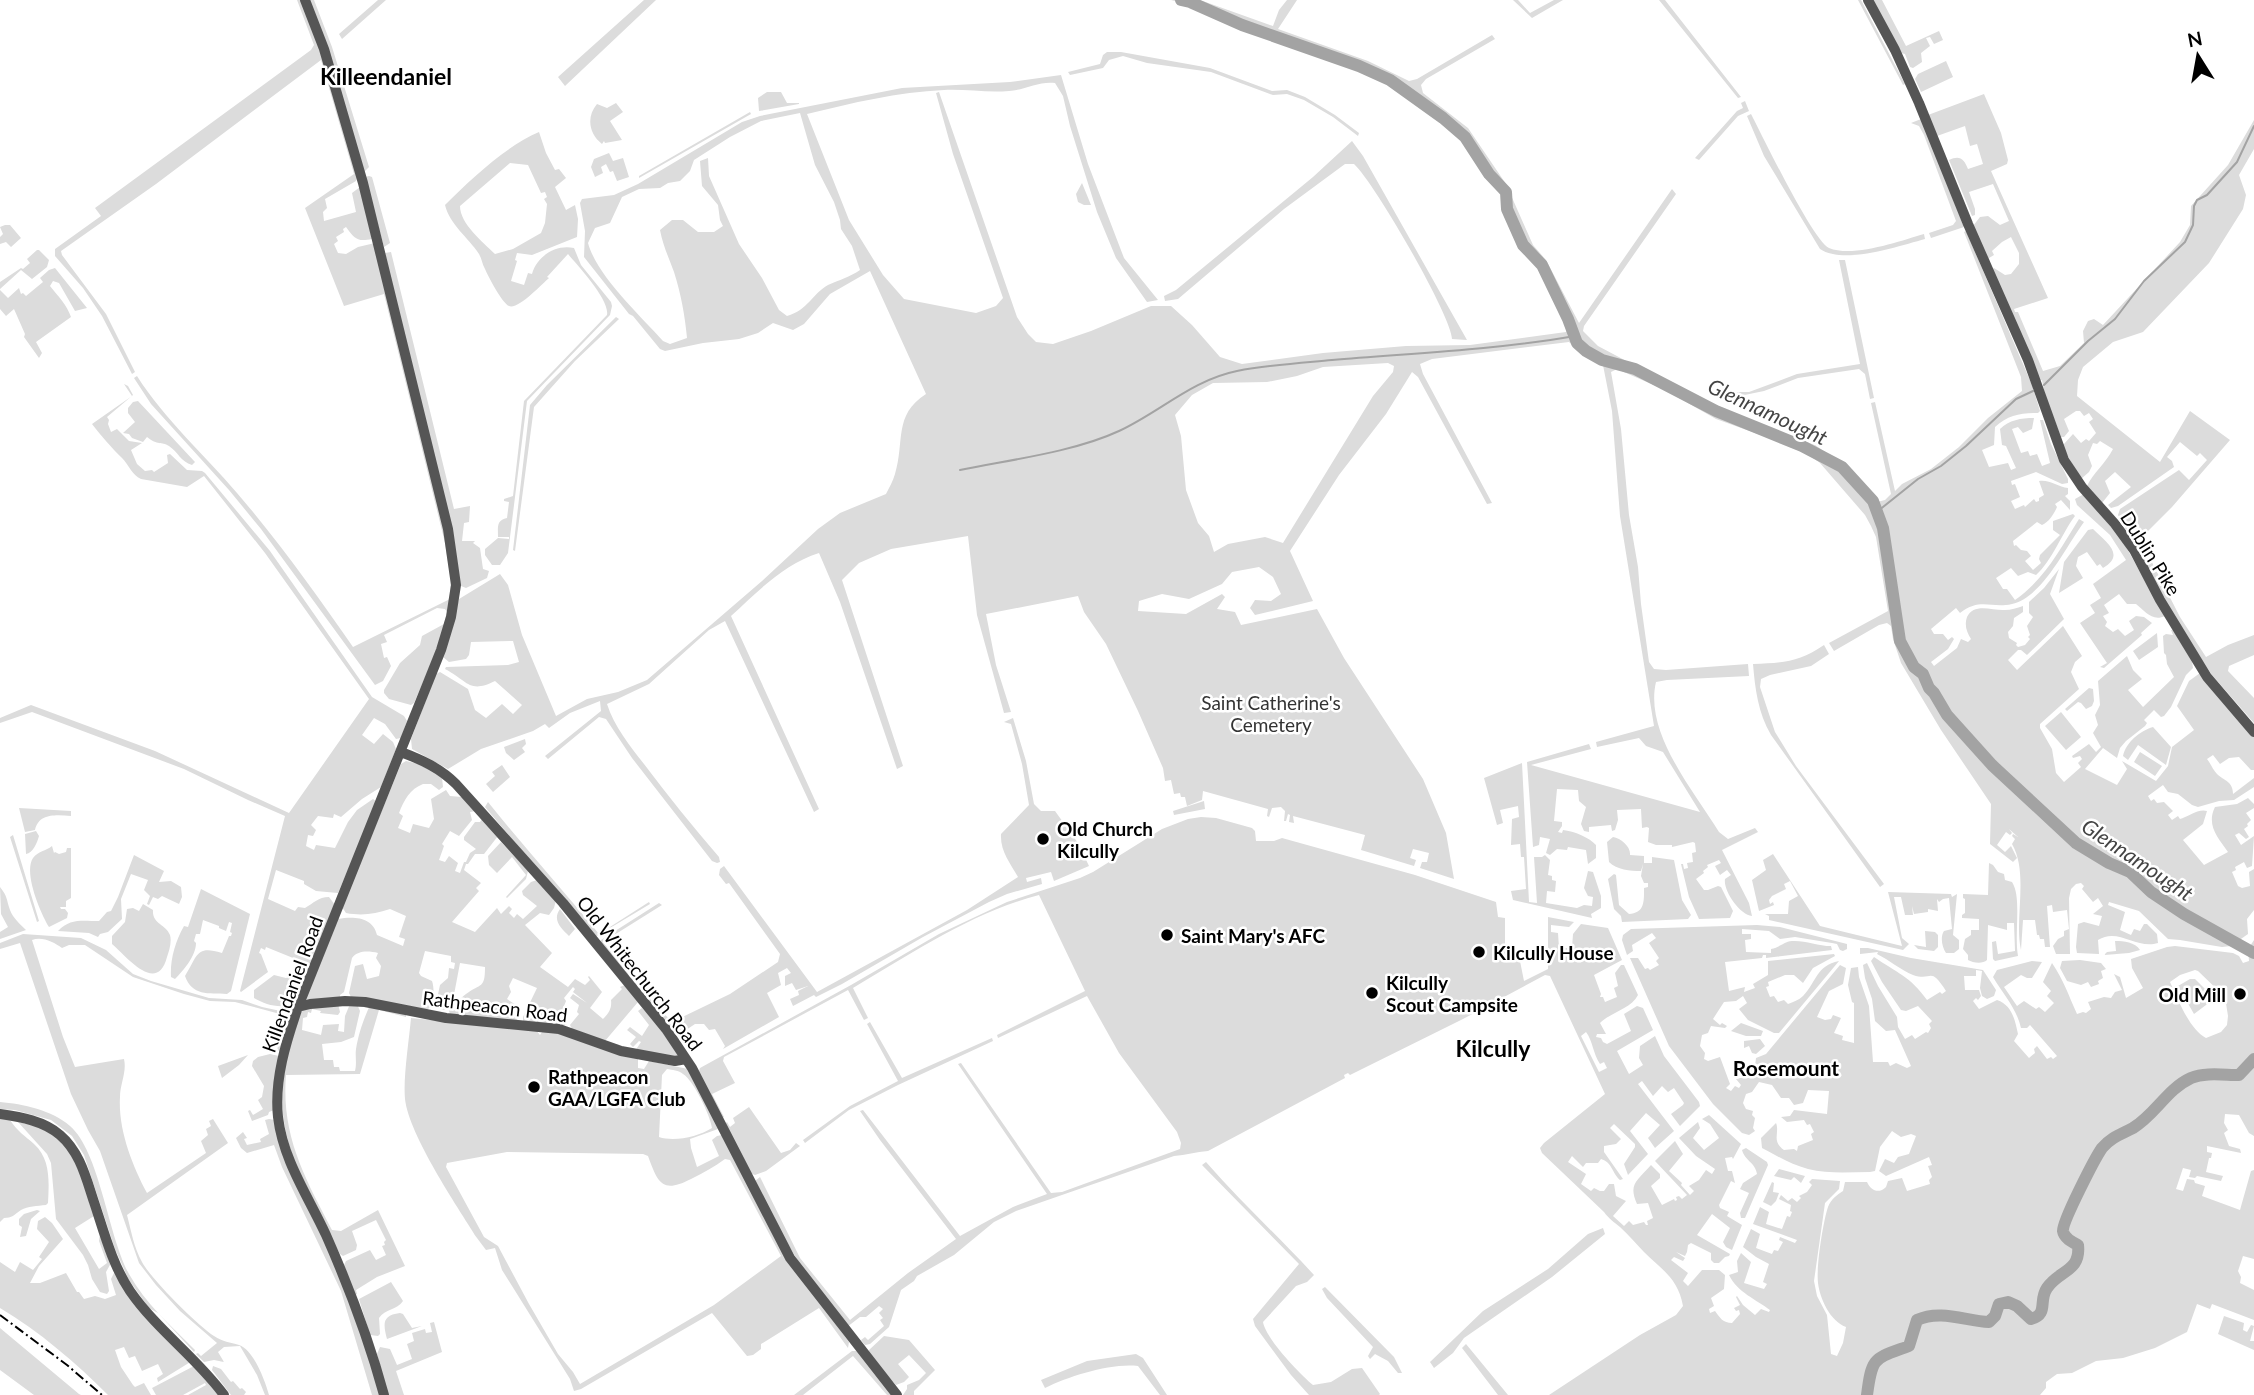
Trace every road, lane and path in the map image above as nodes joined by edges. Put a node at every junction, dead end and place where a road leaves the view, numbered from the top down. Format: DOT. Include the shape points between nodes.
graph roads {
  1 [pos="305,0"];
  2 [pos="1868,0"];
  3 [pos="2254,732"];
  4 [pos="401,752"];
  5 [pos="298,1007"];
  6 [pos="686,1059"];
  7 [pos="0,1114"];
  8 [pos="224,1395"];
  9 [pos="384,1395"];
  10 [pos="897,1395"];
  1 -- 4 [label="street, Killendaniel Road" via="366,194 454,566 451,617"];
  2 -- 3 [label="street, Dublin Pike" via="1908,76 2069,470 2122,532 2207,677"];
  4 -- 5 [label="street, Killendaniel Road"];
  4 -- 6 [label="street, Old Whitechurch Road" via="433,765 456,784 563,903"];
  5 -- 6 [label="street, Rathpeacon Road" via="366,1002 446,1018 559,1029 621,1051"];
  5 -- 9 [label="street, Killendaniel Road" via="280,1074 280,1125 294,1169 354,1300"];
  6 -- 10 [label="street, Old Whitechurch Road" via="790,1258"];
  7 -- 8 [label="street" via="33,1121 68,1142 128,1288"];
}
